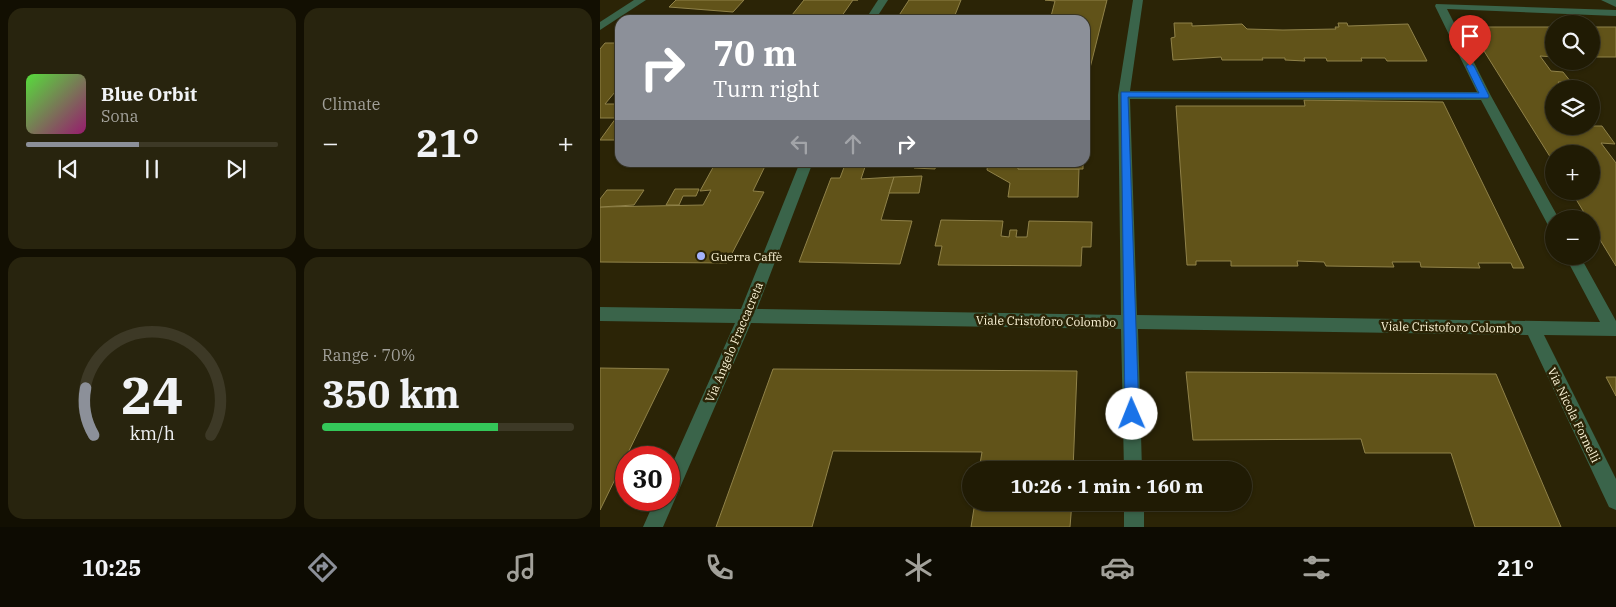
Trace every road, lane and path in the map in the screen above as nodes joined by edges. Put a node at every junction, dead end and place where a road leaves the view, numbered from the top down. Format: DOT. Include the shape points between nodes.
graph roads {
  1 [pos="641,0"];
  2 [pos="883,0"];
  3 [pos="1138,0"];
  4 [pos="1606,0"];
  5 [pos="1616,4"];
  6 [pos="1616,13"];
  7 [pos="618,15"];
  8 [pos="873,15"];
  9 [pos="615,17"];
  10 [pos="600,27"];
  11 [pos="1124,94"];
  12 [pos="1485,96"];
  13 [pos="805,167"];
  14 [pos="1547,210"];
  15 [pos="1577,265"];
  16 [pos="600,314"];
  17 [pos="746,316"];
  18 [pos="1130,322"];
  19 [pos="1533,329"];
  20 [pos="1614,329"];
  21 [pos="1133,461"];
  22 [pos="680,467"];
  23 [pos="1616,500"];
  24 [pos="660,511"];
  25 [pos="1134,511"];
  26 [pos="653,527"];
  27 [pos="1134,527"];
  1 -- 7 [label="street"];
  2 -- 8 [label="street"];
  3 -- 11 [label="street"];
  4 -- 5 [label="street"];
  6 -- 12 [label="street" via="1440,6"];
  9 -- 10 [label="street"];
  11 -- 12 [label="street"];
  11 -- 18 [label="street"];
  12 -- 14 [label="street"];
  13 -- 17 [label="street, Via Angelo Fraccacreta"];
  15 -- 20 [label="street, Viale Cristoforo Colombo"];
  16 -- 17 [label="street, Viale Cristoforo Colombo"];
  17 -- 18 [label="street, Viale Cristoforo Colombo"];
  17 -- 22 [label="street, Via Angelo Fraccacreta"];
  18 -- 19 [label="street, Viale Cristoforo Colombo"];
  18 -- 21 [label="street"];
  19 -- 20 [label="street, Viale Cristoforo Colombo"];
  19 -- 23 [label="street, Via Nicola Fornelli"];
  24 -- 26 [label="street"];
  25 -- 27 [label="street"];
}
